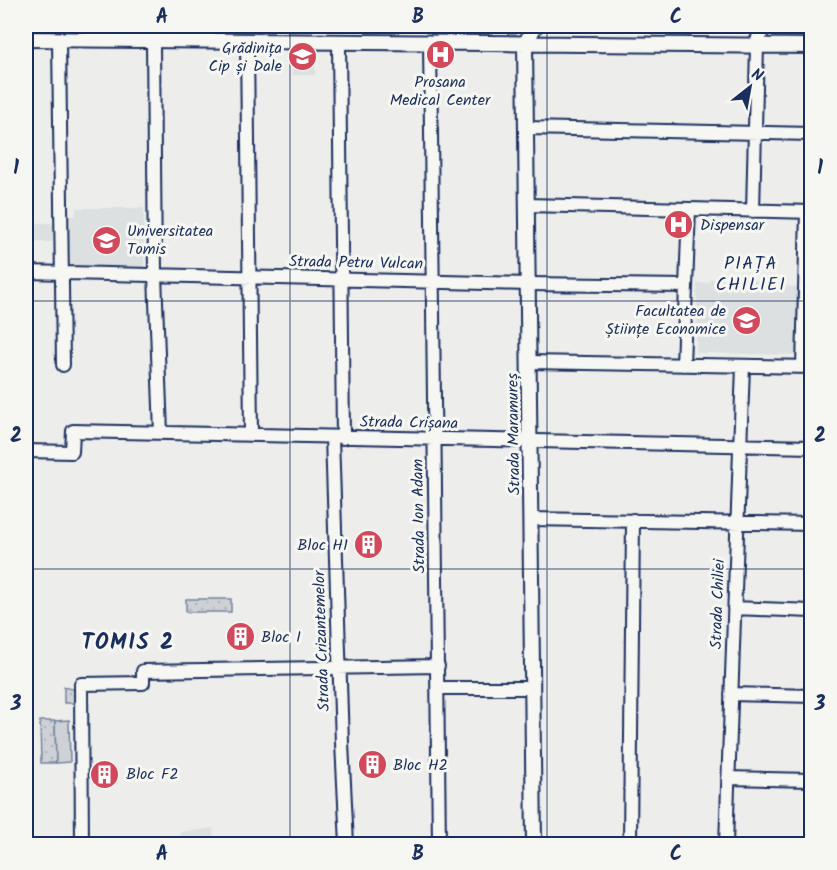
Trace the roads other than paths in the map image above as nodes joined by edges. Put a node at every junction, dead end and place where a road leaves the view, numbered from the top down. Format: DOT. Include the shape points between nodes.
graph roads {
  1 [pos="162,26"];
  2 [pos="536,26"];
  3 [pos="762,26"];
  4 [pos="26,39"];
  5 [pos="59,40"];
  6 [pos="153,41"];
  7 [pos="247,41"];
  8 [pos="339,42"];
  9 [pos="430,43"];
  10 [pos="525,44"];
  11 [pos="757,46"];
  12 [pos="812,46"];
  13 [pos="526,128"];
  14 [pos="755,133"];
  15 [pos="812,134"];
  16 [pos="527,205"];
  17 [pos="689,209"];
  18 [pos="753,211"];
  19 [pos="809,212"];
  20 [pos="26,272"];
  21 [pos="61,272"];
  22 [pos="155,275"];
  23 [pos="249,277"];
  24 [pos="341,280"];
  25 [pos="433,282"];
  26 [pos="528,284"];
  27 [pos="686,286"];
  28 [pos="529,362"];
  29 [pos="63,365"];
  30 [pos="683,365"];
  31 [pos="742,366"];
  32 [pos="807,367"];
  33 [pos="160,433"];
  34 [pos="251,435"];
  35 [pos="338,437"];
  36 [pos="435,440"];
  37 [pos="530,442"];
  38 [pos="740,446"];
  39 [pos="812,447"];
  40 [pos="26,451"];
  41 [pos="531,519"];
  42 [pos="633,520"];
  43 [pos="738,522"];
  44 [pos="812,524"];
  45 [pos="734,608"];
  46 [pos="812,611"];
  47 [pos="438,666"];
  48 [pos="339,668"];
  49 [pos="438,688"];
  50 [pos="532,688"];
  51 [pos="731,694"];
  52 [pos="812,696"];
  53 [pos="728,778"];
  54 [pos="812,780"];
  55 [pos="82,844"];
  56 [pos="347,844"];
  57 [pos="440,844"];
  58 [pos="534,844"];
  59 [pos="630,844"];
  60 [pos="726,844"];
  1 -- 6 [label="street"];
  2 -- 10 [label="street"];
  3 -- 11 [label="street"];
  4 -- 5 [label="street"];
  5 -- 6 [label="street"];
  5 -- 21 [label="street"];
  6 -- 7 [label="street"];
  6 -- 22 [label="street"];
  7 -- 8 [label="street"];
  7 -- 23 [label="street"];
  8 -- 9 [label="street"];
  8 -- 24 [label="street, Strada Crizantemelor"];
  9 -- 10 [label="street"];
  9 -- 25 [label="street, Strada Ion Adam"];
  10 -- 11 [label="street"];
  10 -- 13 [label="street, Strada Maramureș"];
  11 -- 12 [label="street"];
  11 -- 14 [label="street"];
  13 -- 14 [label="street"];
  13 -- 16 [label="street, Strada Maramureș"];
  14 -- 15 [label="street"];
  14 -- 18 [label="street"];
  16 -- 17 [label="street"];
  16 -- 26 [label="street, Strada Maramureș"];
  17 -- 18 [label="street"];
  17 -- 27 [label="street"];
  18 -- 19 [label="street"];
  19 -- 32 [label="street"];
  20 -- 21 [label="street, Strada Petru Vulcan"];
  21 -- 22 [label="street, Strada Petru Vulcan"];
  21 -- 29 [label="street"];
  22 -- 23 [label="street, Strada Petru Vulcan"];
  22 -- 33 [label="street"];
  23 -- 24 [label="street, Strada Petru Vulcan"];
  23 -- 34 [label="street"];
  24 -- 25 [label="street, Strada Petru Vulcan"];
  24 -- 35 [label="street, Strada Crizantemelor"];
  25 -- 26 [label="street, Strada Petru Vulcan"];
  25 -- 36 [label="street, Strada Ion Adam"];
  26 -- 27 [label="street, Strada Petru Vulcan"];
  26 -- 28 [label="street, Strada Maramureș"];
  27 -- 30 [label="street"];
  28 -- 30 [label="street"];
  28 -- 37 [label="street, Strada Maramureș"];
  30 -- 31 [label="street"];
  31 -- 32 [label="street"];
  31 -- 38 [label="street, Strada Chiliei"];
  33 -- 34 [label="street, Strada Crișana"];
  33 -- 40 [label="street, Strada Crișana" via="73,431 72,452"];
  34 -- 35 [label="street, Strada Crișana"];
  35 -- 36 [label="street, Strada Crișana"];
  35 -- 48 [label="street, Strada Crizantemelor"];
  36 -- 37 [label="street, Strada Crișana"];
  36 -- 47 [label="street, Strada Ion Adam"];
  37 -- 38 [label="street, Strada Crișana"];
  37 -- 41 [label="street, Strada Maramureș"];
  38 -- 39 [label="street, Strada Crișana"];
  38 -- 43 [label="street, Strada Chiliei"];
  41 -- 42 [label="street"];
  41 -- 50 [label="street, Strada Maramureș"];
  42 -- 43 [label="street"];
  42 -- 59 [label="street"];
  43 -- 44 [label="street"];
  43 -- 45 [label="street, Strada Chiliei"];
  45 -- 46 [label="street"];
  45 -- 51 [label="street, Strada Chiliei"];
  47 -- 48 [label="street"];
  47 -- 49 [label="street, Strada Ion Adam"];
  48 -- 55 [label="street" via="143,671 143,683 81,684"];
  48 -- 56 [label="street, Strada Crizantemelor"];
  49 -- 50 [label="street"];
  49 -- 57 [label="street, Strada Ion Adam"];
  50 -- 58 [label="street, Strada Maramureș"];
  51 -- 52 [label="street"];
  51 -- 53 [label="street, Strada Chiliei"];
  53 -- 54 [label="street"];
  53 -- 60 [label="street, Strada Chiliei"];
}
